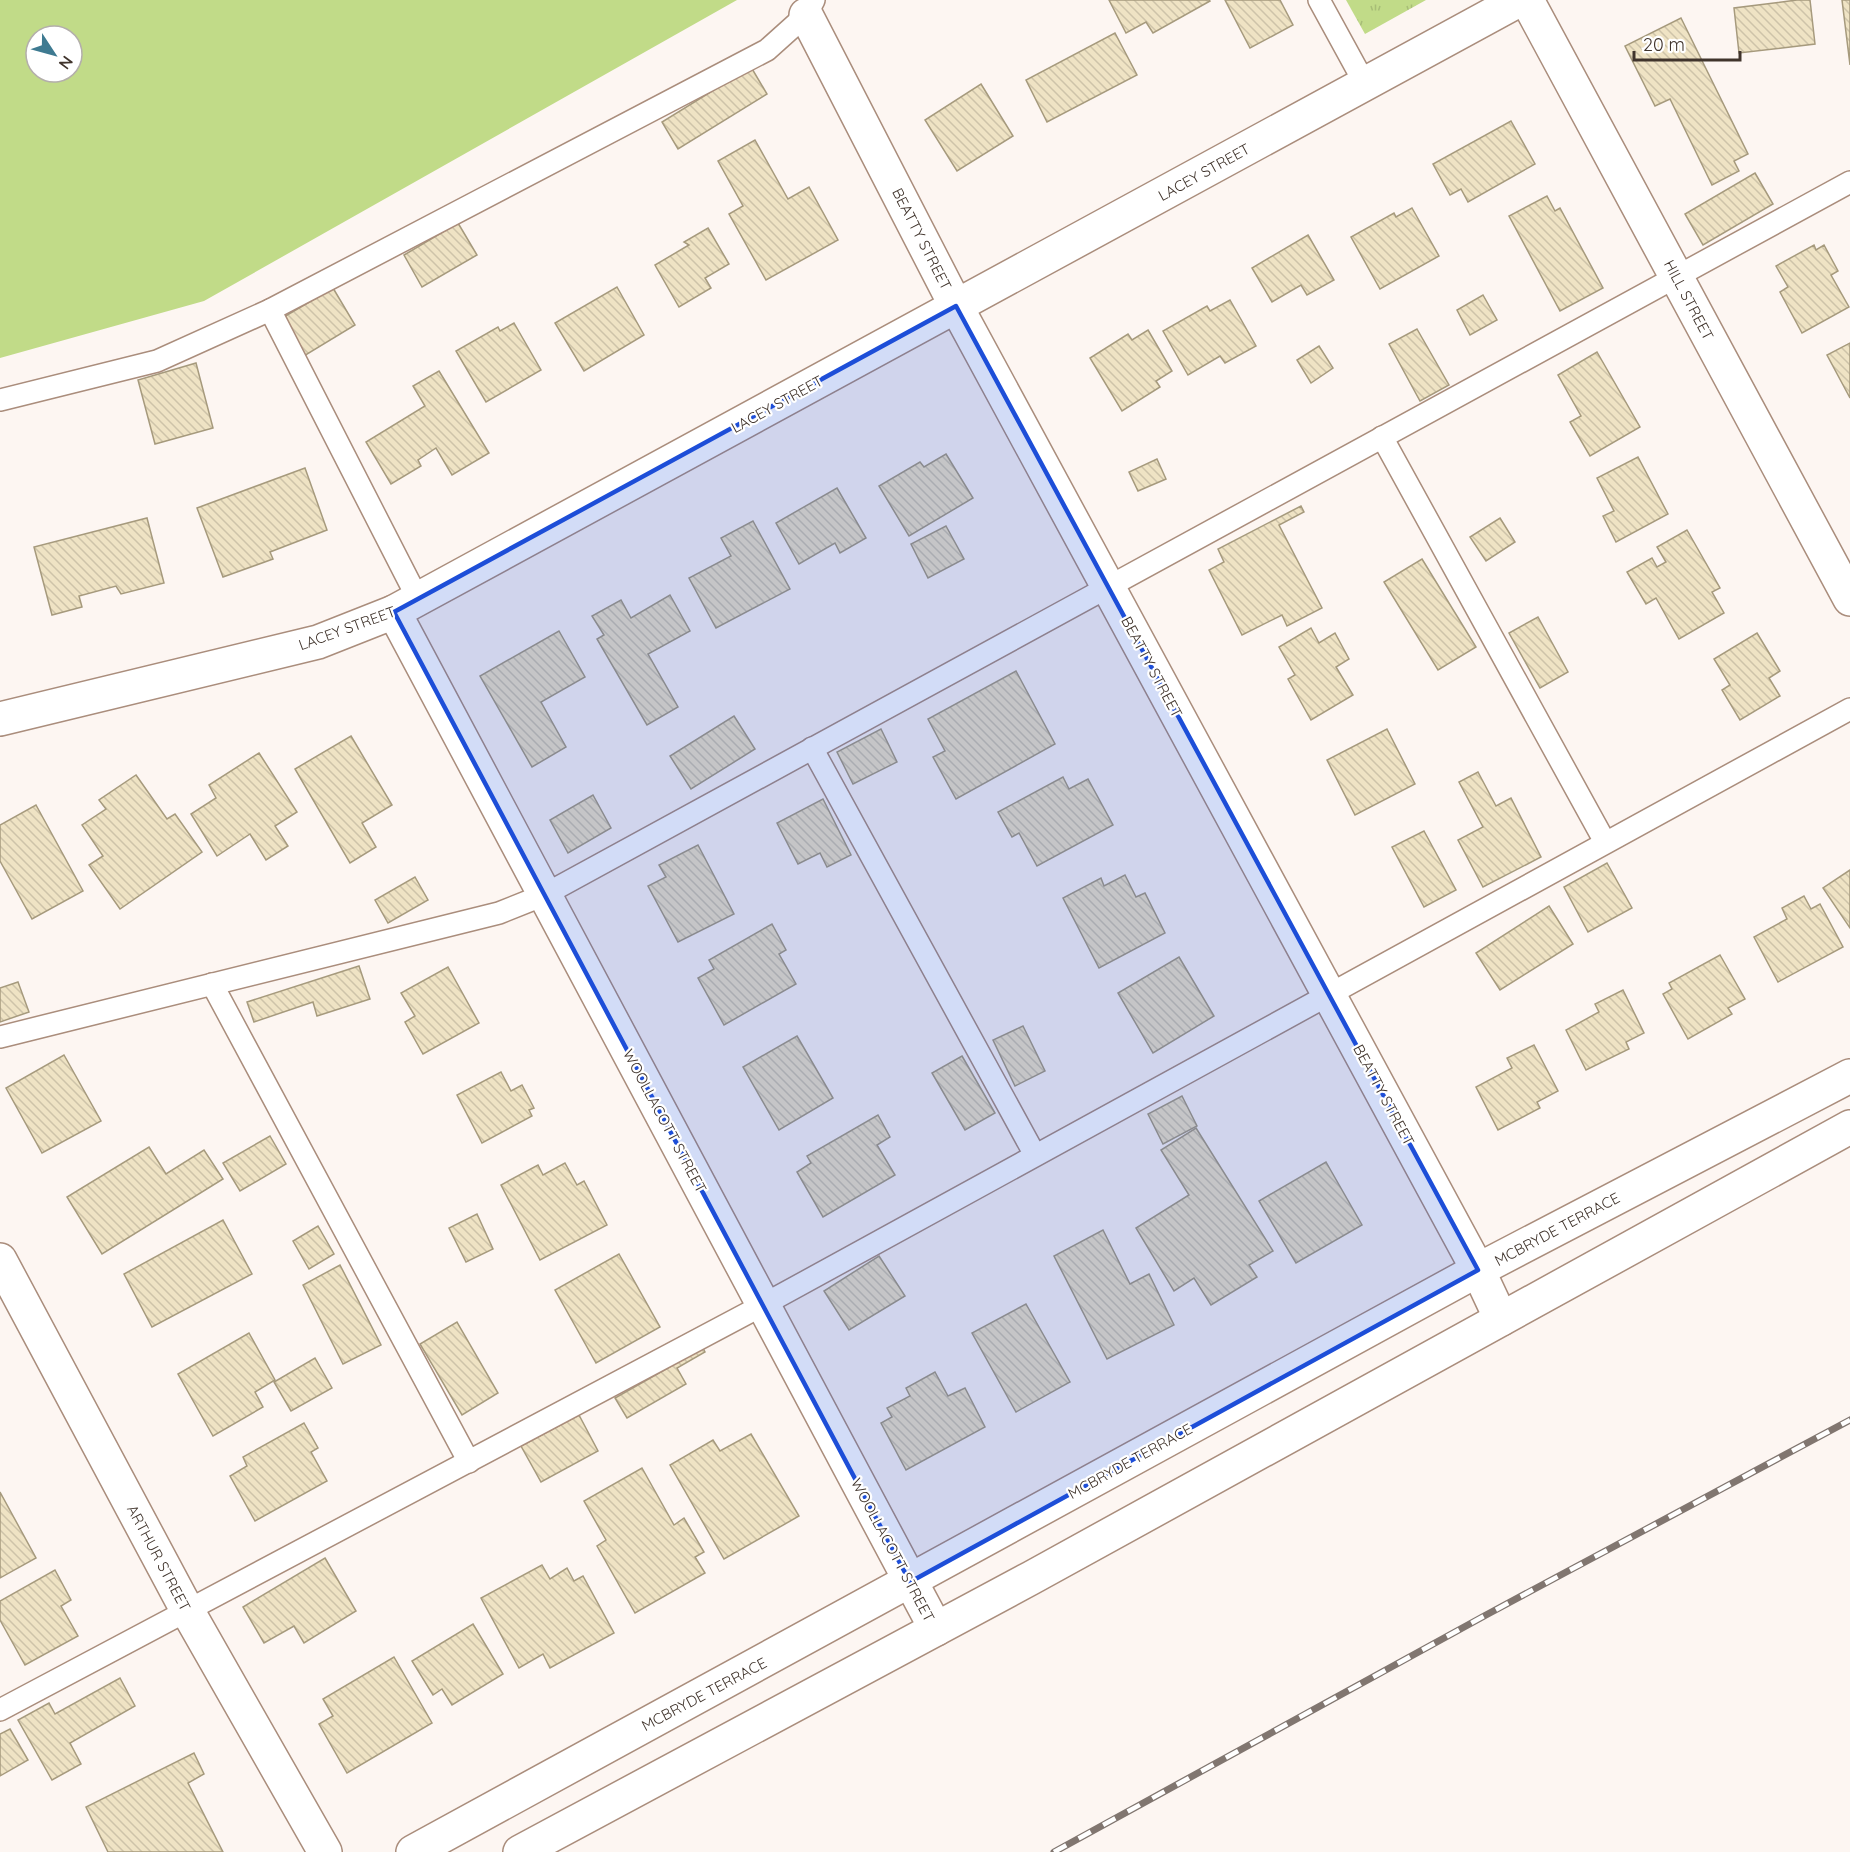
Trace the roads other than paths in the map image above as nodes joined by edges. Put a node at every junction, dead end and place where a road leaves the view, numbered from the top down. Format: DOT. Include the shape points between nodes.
graph roads {
  1 [pos="1319,0"];
  2 [pos="1519,0"];
  3 [pos="1527,0"];
  4 [pos="810,7"];
  5 [pos="1365,84"];
  6 [pos="1850,182"];
  7 [pos="1677,277"];
  8 [pos="956,306"];
  9 [pos="270,310"];
  10 [pos="0,400"];
  11 [pos="1383,437"];
  12 [pos="1108,586"];
  13 [pos="1850,599"];
  14 [pos="406,605"];
  15 [pos="1850,709"];
  16 [pos="0,719"];
  17 [pos="812,748"];
  18 [pos="1605,842"];
  19 [pos="544,895"];
  20 [pos="212,984"];
  21 [pos="1329,993"];
  22 [pos="0,1037"];
  23 [pos="1850,1076"];
  24 [pos="1850,1127"];
  25 [pos="1035,1155"];
  26 [pos="0,1260"];
  27 [pos="1478,1269"];
  28 [pos="763,1305"];
  29 [pos="1501,1319"];
  30 [pos="469,1461"];
  31 [pos="910,1582"];
  32 [pos="187,1610"];
  33 [pos="936,1629"];
  34 [pos="0,1710"];
  35 [pos="325,1852"];
  36 [pos="413,1852"];
  37 [pos="520,1852"];
  1 -- 5 [label="lane"];
  2 -- 5 [label="street, LACEY STREET"];
  3 -- 7 [label="street, HILL STREET"];
  4 -- 8 [label="street, BEATTY STREET"];
  4 -- 9 [label="lane" via="767,50"];
  5 -- 8 [label="street, LACEY STREET"];
  6 -- 7 [label="lane"];
  7 -- 11 [label="lane"];
  7 -- 13 [label="street, HILL STREET"];
  8 -- 12 [label="street, BEATTY STREET"];
  8 -- 14 [label="street, LACEY STREET"];
  9 -- 10 [label="lane" via="158,361"];
  9 -- 14 [label="lane"];
  11 -- 12 [label="lane"];
  11 -- 18 [label="lane"];
  12 -- 17 [label="lane"];
  12 -- 21 [label="street, BEATTY STREET"];
  14 -- 16 [label="street, LACEY STREET" via="318,642"];
  14 -- 19 [label="street, WOOLLACOTT STREET"];
  15 -- 18 [label="lane"];
  17 -- 19 [label="lane"];
  17 -- 25 [label="lane"];
  18 -- 21 [label="lane"];
  19 -- 20 [label="lane" via="499,913"];
  19 -- 28 [label="street, WOOLLACOTT STREET"];
  20 -- 22 [label="lane"];
  20 -- 30 [label="lane"];
  21 -- 25 [label="lane"];
  21 -- 27 [label="street, BEATTY STREET"];
  23 -- 27 [label="street, MCBRYDE TERRACE"];
  24 -- 29 [label="street"];
  25 -- 28 [label="lane"];
  26 -- 32 [label="street, ARTHUR STREET"];
  27 -- 29 [label="street, BEATTY STREET"];
  27 -- 31 [label="street, MCBRYDE TERRACE"];
  28 -- 30 [label="lane"];
  28 -- 31 [label="street, WOOLLACOTT STREET"];
  29 -- 33 [label="street"];
  30 -- 32 [label="lane"];
  31 -- 33 [label="street, WOOLLACOTT STREET"];
  31 -- 36 [label="street, MCBRYDE TERRACE"];
  32 -- 34 [label="lane"];
  32 -- 35 [label="street, ARTHUR STREET"];
  33 -- 37 [label="street"];
}
